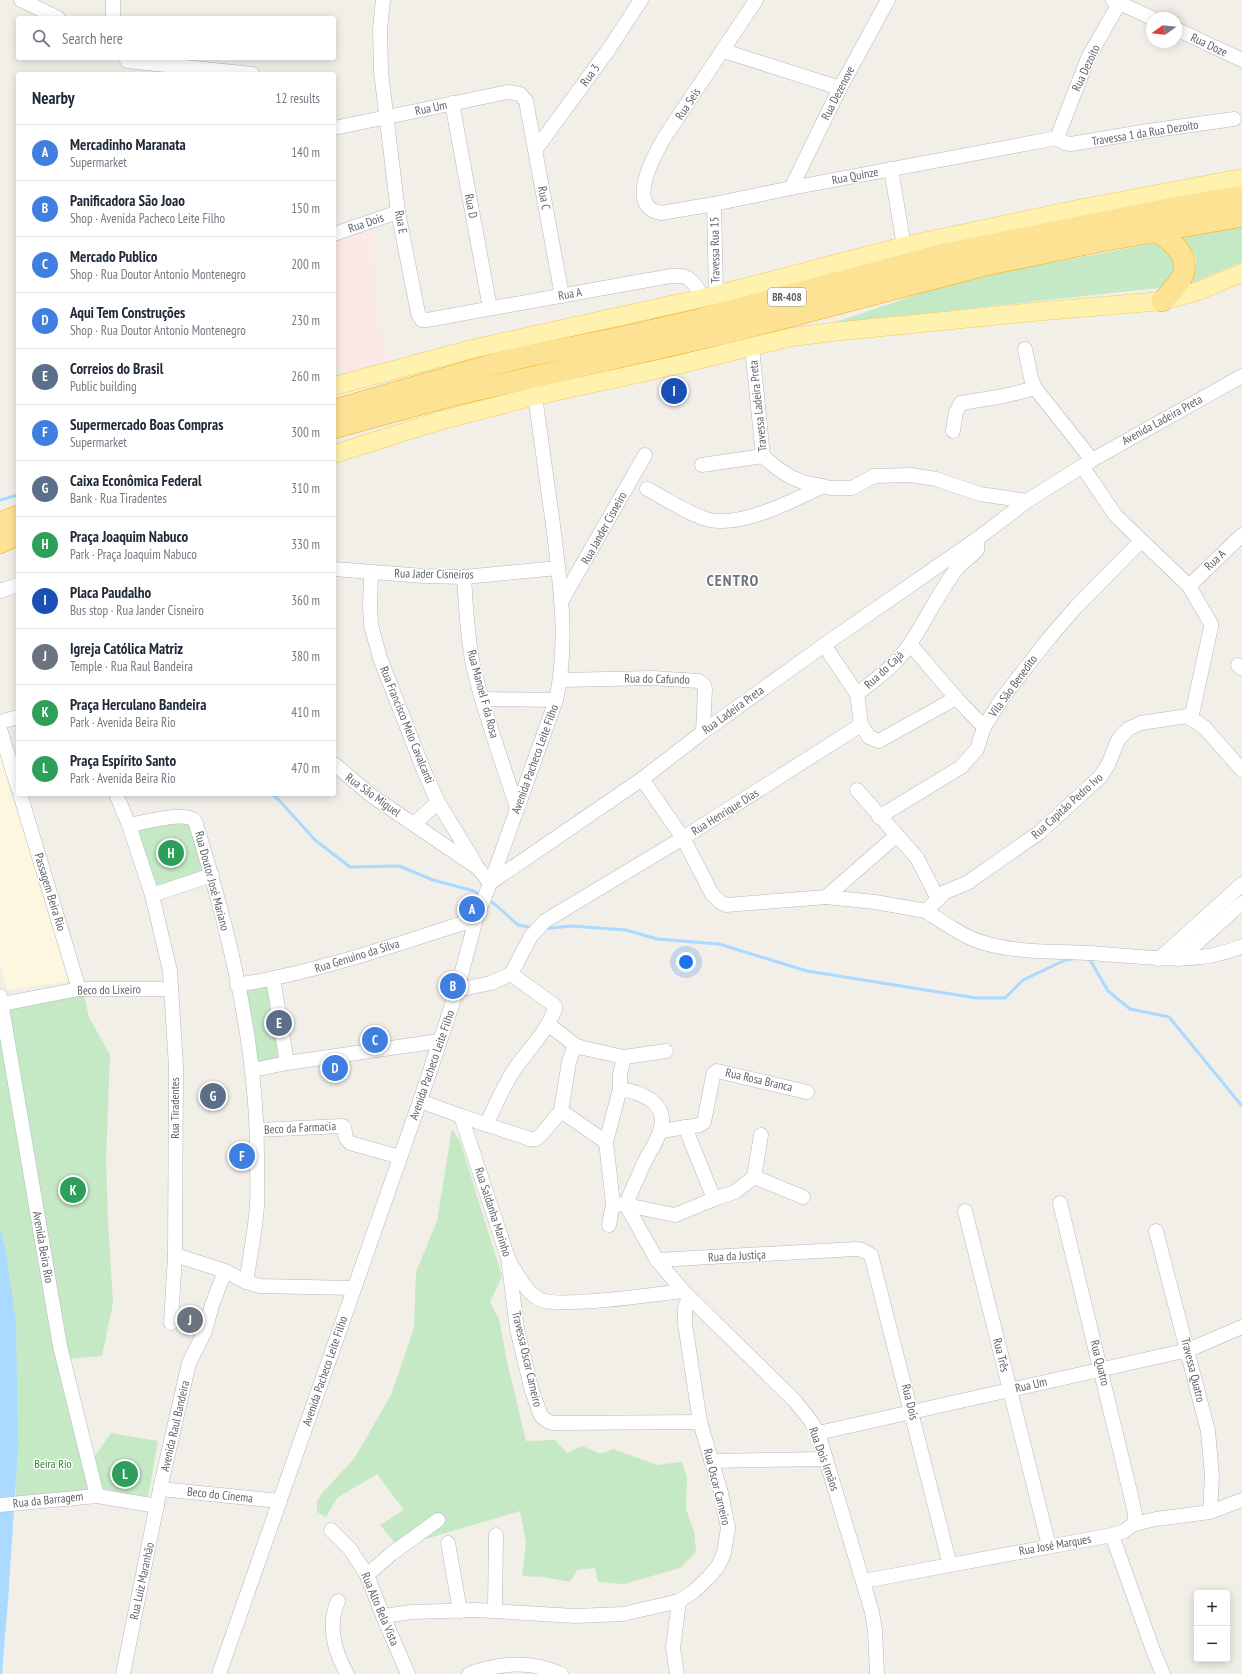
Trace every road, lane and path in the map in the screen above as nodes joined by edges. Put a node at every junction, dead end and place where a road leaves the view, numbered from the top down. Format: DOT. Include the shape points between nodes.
graph roads {
  1 [pos="21,0"];
  2 [pos="113,0"];
  3 [pos="383,0"];
  4 [pos="641,0"];
  5 [pos="756,0"];
  6 [pos="888,0"];
  7 [pos="1118,1"];
  8 [pos="1146,15"];
  9 [pos="54,16"];
  10 [pos="112,16"];
  11 [pos="1182,32"];
  12 [pos="724,51"];
  13 [pos="126,60"];
  14 [pos="133,60"];
  15 [pos="1242,60"];
  16 [pos="133,72"];
  17 [pos="235,72"];
  18 [pos="840,88"];
  19 [pos="526,101"];
  20 [pos="452,103"];
  21 [pos="387,118"];
  22 [pos="1234,119"];
  23 [pos="336,128"];
  24 [pos="1057,138"];
  25 [pos="536,149"];
  26 [pos="891,169"];
  27 [pos="1242,178"];
  28 [pos="791,188"];
  29 [pos="1242,196"];
  30 [pos="714,204"];
  31 [pos="398,212"];
  32 [pos="654,212"];
  33 [pos="1242,216"];
  34 [pos="1159,232"];
  35 [pos="336,233"];
  36 [pos="904,246"];
  37 [pos="1242,273"];
  38 [pos="562,296"];
  39 [pos="710,297"];
  40 [pos="1162,301"];
  41 [pos="490,308"];
  42 [pos="427,320"];
  43 [pos="752,346"];
  44 [pos="1025,349"];
  45 [pos="1242,376"];
  46 [pos="336,385"];
  47 [pos="1035,388"];
  48 [pos="535,396"];
  49 [pos="336,409"];
  50 [pos="336,427"];
  51 [pos="953,431"];
  52 [pos="336,453"];
  53 [pos="645,455"];
  54 [pos="762,456"];
  55 [pos="1087,463"];
  56 [pos="702,465"];
  57 [pos="823,486"];
  58 [pos="647,489"];
  59 [pos="1027,501"];
  60 [pos="16,517"];
  61 [pos="0,523"];
  62 [pos="1242,535"];
  63 [pos="16,536"];
  64 [pos="977,539"];
  65 [pos="1141,541"];
  66 [pos="0,543"];
  67 [pos="558,568"];
  68 [pos="336,569"];
  69 [pos="371,572"];
  70 [pos="464,577"];
  71 [pos="1189,586"];
  72 [pos="16,589"];
  73 [pos="0,591"];
  74 [pos="562,600"];
  75 [pos="910,644"];
  76 [pos="824,645"];
  77 [pos="561,680"];
  78 [pos="857,694"];
  79 [pos="956,698"];
  80 [pos="482,699"];
  81 [pos="556,700"];
  82 [pos="1188,716"];
  83 [pos="16,718"];
  84 [pos="0,722"];
  85 [pos="861,725"];
  86 [pos="984,727"];
  87 [pos="0,729"];
  88 [pos="702,732"];
  89 [pos="336,766"];
  90 [pos="1242,770"];
  91 [pos="642,779"];
  92 [pos="16,781"];
  93 [pos="857,790"];
  94 [pos="21,796"];
  95 [pos="117,796"];
  96 [pos="438,802"];
  97 [pos="517,808"];
  98 [pos="879,817"];
  99 [pos="414,824"];
  100 [pos="129,825"];
  101 [pos="896,836"];
  102 [pos="684,838"];
  103 [pos="478,868"];
  104 [pos="212,875"];
  105 [pos="1242,884"];
  106 [pos="486,893"];
  107 [pos="152,895"];
  108 [pos="826,897"];
  109 [pos="938,899"];
  110 [pos="1242,903"];
  111 [pos="926,911"];
  112 [pos="476,919"];
  113 [pos="1242,946"];
  114 [pos="1159,959"];
  115 [pos="1179,959"];
  116 [pos="511,974"];
  117 [pos="273,979"];
  118 [pos="237,984"];
  119 [pos="79,989"];
  120 [pos="170,989"];
  121 [pos="458,990"];
  122 [pos="1,1000"];
  123 [pos="548,1024"];
  124 [pos="439,1041"];
  125 [pos="575,1045"];
  126 [pos="666,1051"];
  127 [pos="624,1057"];
  128 [pos="288,1063"];
  129 [pos="253,1070"];
  130 [pos="620,1089"];
  131 [pos="807,1092"];
  132 [pos="420,1101"];
  133 [pos="561,1111"];
  134 [pos="461,1116"];
  135 [pos="486,1125"];
  136 [pos="685,1127"];
  137 [pos="257,1130"];
  138 [pos="661,1131"];
  139 [pos="761,1135"];
  140 [pos="606,1142"];
  141 [pos="400,1157"];
  142 [pos="754,1178"];
  143 [pos="803,1197"];
  144 [pos="714,1199"];
  145 [pos="1060,1203"];
  146 [pos="620,1205"];
  147 [pos="965,1211"];
  148 [pos="609,1225"];
  149 [pos="1156,1231"];
  150 [pos="856,1249"];
  151 [pos="175,1255"];
  152 [pos="657,1260"];
  153 [pos="509,1262"];
  154 [pos="225,1271"];
  155 [pos="246,1282"];
  156 [pos="354,1288"];
  157 [pos="686,1294"];
  158 [pos="171,1323"];
  159 [pos="1242,1327"];
  160 [pos="1188,1350"];
  161 [pos="1101,1369"];
  162 [pos="1010,1389"];
  163 [pos="912,1411"];
  164 [pos="700,1422"];
  165 [pos="818,1433"];
  166 [pos="826,1459"];
  167 [pos="711,1461"];
  168 [pos="160,1489"];
  169 [pos="97,1496"];
  170 [pos="1242,1500"];
  171 [pos="280,1501"];
  172 [pos="0,1505"];
  173 [pos="157,1506"];
  174 [pos="1210,1512"];
  175 [pos="438,1520"];
  176 [pos="1134,1524"];
  177 [pos="331,1530"];
  178 [pos="496,1535"];
  179 [pos="1112,1535"];
  180 [pos="448,1543"];
  181 [pos="1049,1546"];
  182 [pos="950,1565"];
  183 [pos="367,1575"];
  184 [pos="864,1581"];
  185 [pos="338,1601"];
  186 [pos="679,1601"];
  187 [pos="495,1610"];
  188 [pos="460,1611"];
  189 [pos="383,1616"];
  190 [pos="487,1671"];
  191 [pos="123,1674"];
  192 [pos="219,1674"];
  193 [pos="346,1674"];
  194 [pos="408,1674"];
  195 [pos="469,1674"];
  196 [pos="561,1674"];
  197 [pos="677,1674"];
  198 [pos="877,1674"];
  199 [pos="1163,1674"];
  1 -- 9 [label="street"];
  2 -- 10 [label="street"];
  3 -- 21 [label="street, Rua E" via="380,50"];
  4 -- 25 [label="street, Rua 3" via="609,49"];
  5 -- 12 [label="street, Rua Seis"];
  6 -- 18 [label="street, Rua Dezenove"];
  7 -- 8 [label="street"];
  7 -- 24 [label="street, Rua Dezoito" via="1088,58"];
  11 -- 15 [label="street, Rua Doze"];
  12 -- 18 [label="street"];
  12 -- 32 [label="street, Rua Seis" via="664,138 648,168 645,202"];
  13 -- 16 [label="street"];
  14 -- 17 [label="street"];
  18 -- 28 [label="street, Rua Dezenove"];
  19 -- 20 [label="street, Rua Um" via="520,94 512,92"];
  19 -- 25 [label="street, Rua C"];
  20 -- 21 [label="street, Rua Um"];
  20 -- 41 [label="street, Rua D"];
  21 -- 23 [label="street, Rua Um"];
  21 -- 31 [label="street, Rua E"];
  22 -- 24 [label="street, Travessa 1 da Rua Dezoito" via="1071,144"];
  24 -- 26 [label="street, Rua Quinze"];
  25 -- 38 [label="street, Rua C"];
  26 -- 28 [label="street, Rua Quinze"];
  26 -- 36 [label="street"];
  27 -- 36 [label="main road"];
  28 -- 30 [label="street, Rua Quinze"];
  29 -- 49 [label="highway, BR-408" via="945,254 697,320 491,365"];
  30 -- 32 [label="street, Rua Quinze"];
  30 -- 39 [label="street, Travessa Rua 15"];
  31 -- 35 [label="street, Rua Dois"];
  31 -- 42 [label="street, Rua E" via="418,313 422,320"];
  33 -- 34 [label="highway, BR-408"];
  34 -- 40 [label="highway" via="1180,252 1184,269 1178,286"];
  34 -- 50 [label="highway, BR-408" via="1096,242 974,268 734,331 454,395"];
  36 -- 39 [label="main road"];
  37 -- 40 [label="main road" via="1198,291"];
  38 -- 39 [label="street, Rua A" via="677,276 687,277"];
  38 -- 41 [label="street, Rua A"];
  39 -- 46 [label="main road" via="472,349"];
  40 -- 43 [label="main road" via="832,332"];
  41 -- 42 [label="street, Rua A"];
  43 -- 48 [label="main road"];
  43 -- 54 [label="street, Travessa Ladeira Preta"];
  44 -- 47 [label="street"];
  45 -- 55 [label="street, Avenida Ladeira Preta"];
  47 -- 51 [label="street" via="961,403 956,412"];
  47 -- 55 [label="street"];
  48 -- 52 [label="main road" via="440,421"];
  48 -- 67 [label="street, Avenida Pacheco Leite Filho"];
  53 -- 74 [label="street, Rua Jander Cisneiro"];
  54 -- 56 [label="street"];
  54 -- 57 [label="street, Travessa Ladeira Preta" via="791,477"];
  55 -- 59 [label="street"];
  55 -- 65 [label="street" via="1116,516"];
  57 -- 58 [label="street" via="762,513 721,521 699,516"];
  57 -- 59 [label="street, Travessa Ladeira Preta" via="847,489 856,487 874,476 911,475 936,479 980,494"];
  59 -- 64 [label="street, Rua Ladeira Preta"];
  60 -- 61 [label="highway"];
  62 -- 71 [label="street, Rua A"];
  63 -- 66 [label="highway"];
  64 -- 75 [label="street" via="977,550 952,575"];
  64 -- 76 [label="street, Rua Ladeira Preta"];
  65 -- 71 [label="street"];
  65 -- 86 [label="street, Vila São Benedito" via="1050,637 1018,677"];
  67 -- 70 [label="street, Rua Jader Cisneiros"];
  67 -- 74 [label="street, Avenida Pacheco Leite Filho"];
  68 -- 69 [label="street, Rua Jader Cisneiros"];
  69 -- 70 [label="street, Rua Jader Cisneiros"];
  69 -- 96 [label="street, Rua Francisco Melo Cavalcanti" via="370,606 373,636"];
  70 -- 80 [label="street, Rua Manoel F da Rosa" via="470,644"];
  71 -- 82 [label="street" via="1211,627 1194,709"];
  72 -- 73 [label="street"];
  74 -- 77 [label="street, Avenida Pacheco Leite Filho"];
  75 -- 78 [label="street, Rua do Cajá" via="888,669"];
  75 -- 79 [label="street"];
  76 -- 78 [label="street"];
  76 -- 88 [label="street, Rua Ladeira Preta"];
  77 -- 81 [label="street, Avenida Pacheco Leite Filho"];
  77 -- 88 [label="street, Rua do Cafundo" via="652,678 699,681 705,689"];
  78 -- 85 [label="street"];
  79 -- 85 [label="street" via="879,741 869,737"];
  79 -- 86 [label="street"];
  80 -- 81 [label="street"];
  80 -- 97 [label="street, Rua Manoel F da Rosa"];
  81 -- 97 [label="street, Avenida Pacheco Leite Filho"];
  82 -- 90 [label="street" via="1204,727"];
  82 -- 109 [label="street, Rua Capitão Pedro Ivo" via="1141,723 1128,729 1118,740 1100,777 1045,828 996,865 967,884 945,892"];
  83 -- 84 [label="street"];
  85 -- 102 [label="street, Rua Henrique Dias"];
  86 -- 98 [label="street, Vila São Benedito" via="977,749 962,767"];
  87 -- 92 [label="street"];
  88 -- 91 [label="street, Rua Ladeira Preta"];
  89 -- 99 [label="street, Rua São Miguel" via="372,796"];
  91 -- 102 [label="street"];
  91 -- 106 [label="street, Rua Ladeira Preta"];
  93 -- 98 [label="street"];
  94 -- 119 [label="street, Passagem Beira Rio"];
  95 -- 100 [label="street, Rua Tiradentes"];
  96 -- 99 [label="street"];
  96 -- 103 [label="street, Rua Francisco Melo Cavalcanti"];
  97 -- 106 [label="street, Avenida Pacheco Leite Filho"];
  98 -- 101 [label="street"];
  99 -- 103 [label="street, Rua São Miguel"];
  100 -- 104 [label="street, Rua Doutor José Mariano" via="176,817 193,818"];
  100 -- 107 [label="street, Rua Tiradentes"];
  101 -- 108 [label="street"];
  101 -- 109 [label="street" via="917,858"];
  102 -- 108 [label="street" via="712,894 723,904"];
  102 -- 116 [label="street, Rua Henrique Dias" via="545,921 531,936"];
  103 -- 106 [label="street, Rua São Miguel"];
  104 -- 107 [label="street"];
  104 -- 118 [label="street, Rua Doutor José Mariano"];
  105 -- 114 [label="street"];
  106 -- 112 [label="street, Avenida Pacheco Leite Filho"];
  107 -- 120 [label="street, Rua Tiradentes" via="168,962"];
  108 -- 111 [label="street"];
  109 -- 111 [label="street, Rua Capitão Pedro Ivo"];
  110 -- 115 [label="street"];
  111 -- 114 [label="street" via="980,942 1018,949"];
  112 -- 117 [label="street, Rua Genuino da Silva" via="321,967"];
  112 -- 121 [label="street, Avenida Pacheco Leite Filho"];
  113 -- 115 [label="street" via="1206,957"];
  114 -- 115 [label="street"];
  116 -- 121 [label="street" via="491,983"];
  116 -- 123 [label="street" via="555,1006"];
  117 -- 118 [label="street, Rua Genuino da Silva"];
  117 -- 128 [label="street"];
  118 -- 129 [label="street, Rua Doutor José Mariano"];
  119 -- 120 [label="street, Beco do Lixeiro"];
  119 -- 122 [label="street, Beco do Lixeiro"];
  120 -- 151 [label="street, Rua Tiradentes" via="176,1067"];
  121 -- 124 [label="street, Avenida Pacheco Leite Filho"];
  122 -- 169 [label="street, Avenida Beira Rio" via="60,1346"];
  123 -- 125 [label="street"];
  123 -- 135 [label="street" via="509,1078"];
  124 -- 128 [label="street"];
  124 -- 132 [label="street, Avenida Pacheco Leite Filho"];
  125 -- 127 [label="street"];
  125 -- 133 [label="street" via="568,1067"];
  126 -- 127 [label="street"];
  127 -- 130 [label="street"];
  128 -- 129 [label="street"];
  129 -- 137 [label="street, Rua Doutor José Mariano"];
  130 -- 138 [label="street" via="634,1091 651,1099 657,1105"];
  130 -- 140 [label="street"];
  131 -- 136 [label="street, Rua Rosa Branca" via="716,1071 704,1122"];
  132 -- 134 [label="street"];
  132 -- 141 [label="street, Avenida Pacheco Leite Filho"];
  133 -- 135 [label="street" via="544,1132 533,1139"];
  133 -- 140 [label="street"];
  134 -- 135 [label="street"];
  134 -- 153 [label="street, Rua Saldanha Marinho"];
  136 -- 138 [label="street"];
  136 -- 144 [label="street"];
  137 -- 141 [label="street, Beco da Farmacia" via="342,1126 350,1143"];
  137 -- 155 [label="street, Rua Doutor José Mariano" via="257,1206"];
  138 -- 146 [label="street"];
  139 -- 142 [label="street"];
  140 -- 146 [label="street"];
  141 -- 156 [label="street, Avenida Pacheco Leite Filho"];
  142 -- 143 [label="street"];
  142 -- 144 [label="street" via="735,1192"];
  144 -- 146 [label="street" via="675,1216"];
  145 -- 161 [label="street, Rua Quatro"];
  146 -- 148 [label="street"];
  146 -- 152 [label="street"];
  147 -- 162 [label="street, Rua Três"];
  149 -- 160 [label="street, Travessa Quatro"];
  150 -- 152 [label="street, Rua da Justiça"];
  150 -- 163 [label="street, Rua Dois" via="869,1253 874,1261"];
  151 -- 154 [label="street"];
  151 -- 158 [label="street, Rua Tiradentes"];
  152 -- 157 [label="street"];
  153 -- 157 [label="street, Rua Saldanha Marinho" via="530,1291 547,1302"];
  153 -- 164 [label="street, Travessa Oscar Carneiro" via="519,1337 537,1409 544,1419 555,1423"];
  154 -- 155 [label="street"];
  154 -- 168 [label="street, Avenida Raul Bandeira" via="205,1331 189,1363"];
  155 -- 156 [label="street" via="260,1286"];
  156 -- 171 [label="street, Avenida Pacheco Leite Filho"];
  157 -- 164 [label="street, Rua Oscar Carneiro" via="685,1324"];
  157 -- 165 [label="street, Rua Dois Irmãos" via="794,1401"];
  159 -- 160 [label="street, Rua Um"];
  160 -- 161 [label="street, Rua Um"];
  160 -- 174 [label="street, Travessa Quatro" via="1208,1432 1212,1476"];
  161 -- 162 [label="street, Rua Um"];
  161 -- 176 [label="street, Rua Quatro" via="1135,1514"];
  162 -- 163 [label="street, Rua Um"];
  162 -- 181 [label="street, Rua Três"];
  163 -- 165 [label="street, Rua Um"];
  163 -- 182 [label="street, Rua Dois"];
  164 -- 167 [label="street, Rua Oscar Carneiro"];
  165 -- 166 [label="street, Rua Dois Irmãos"];
  166 -- 167 [label="street"];
  166 -- 184 [label="street, Rua Dois Irmãos"];
  167 -- 186 [label="street, Rua Oscar Carneiro" via="728,1528 724,1553 709,1577"];
  168 -- 171 [label="street, Beco do Cinema"];
  168 -- 173 [label="street, Rua Luiz Maranhão"];
  169 -- 172 [label="street, Rua da Barragem"];
  169 -- 173 [label="street, Rua da Barragem"];
  170 -- 174 [label="street, Rua José Marques"];
  171 -- 192 [label="street, Avenida Pacheco Leite Filho"];
  173 -- 191 [label="street, Rua Luiz Maranhão"];
  174 -- 176 [label="street, Rua José Marques"];
  175 -- 183 [label="street"];
  176 -- 179 [label="street, Rua José Marques"];
  177 -- 183 [label="street, Rua Alto Bela Vista" via="350,1548"];
  178 -- 187 [label="street"];
  179 -- 181 [label="street, Rua José Marques"];
  179 -- 199 [label="street"];
  180 -- 188 [label="street"];
  181 -- 182 [label="street, Rua José Marques"];
  182 -- 184 [label="street, Rua José Marques"];
  183 -- 189 [label="street, Rua Alto Bela Vista"];
  184 -- 198 [label="street, Rua Dois Irmãos" via="875,1631"];
  185 -- 193 [label="street" via="332,1622 338,1654"];
  186 -- 187 [label="street, Rua Oscar Carneiro" via="629,1613 600,1616"];
  186 -- 197 [label="street" via="673,1648"];
  187 -- 188 [label="street, Rua Oscar Carneiro"];
  188 -- 189 [label="street, Rua Oscar Carneiro" via="412,1612"];
  189 -- 194 [label="street, Rua Alto Bela Vista"];
  190 -- 195 [label="street"];
  190 -- 196 [label="street" via="511,1664 522,1664 547,1668"];
}
